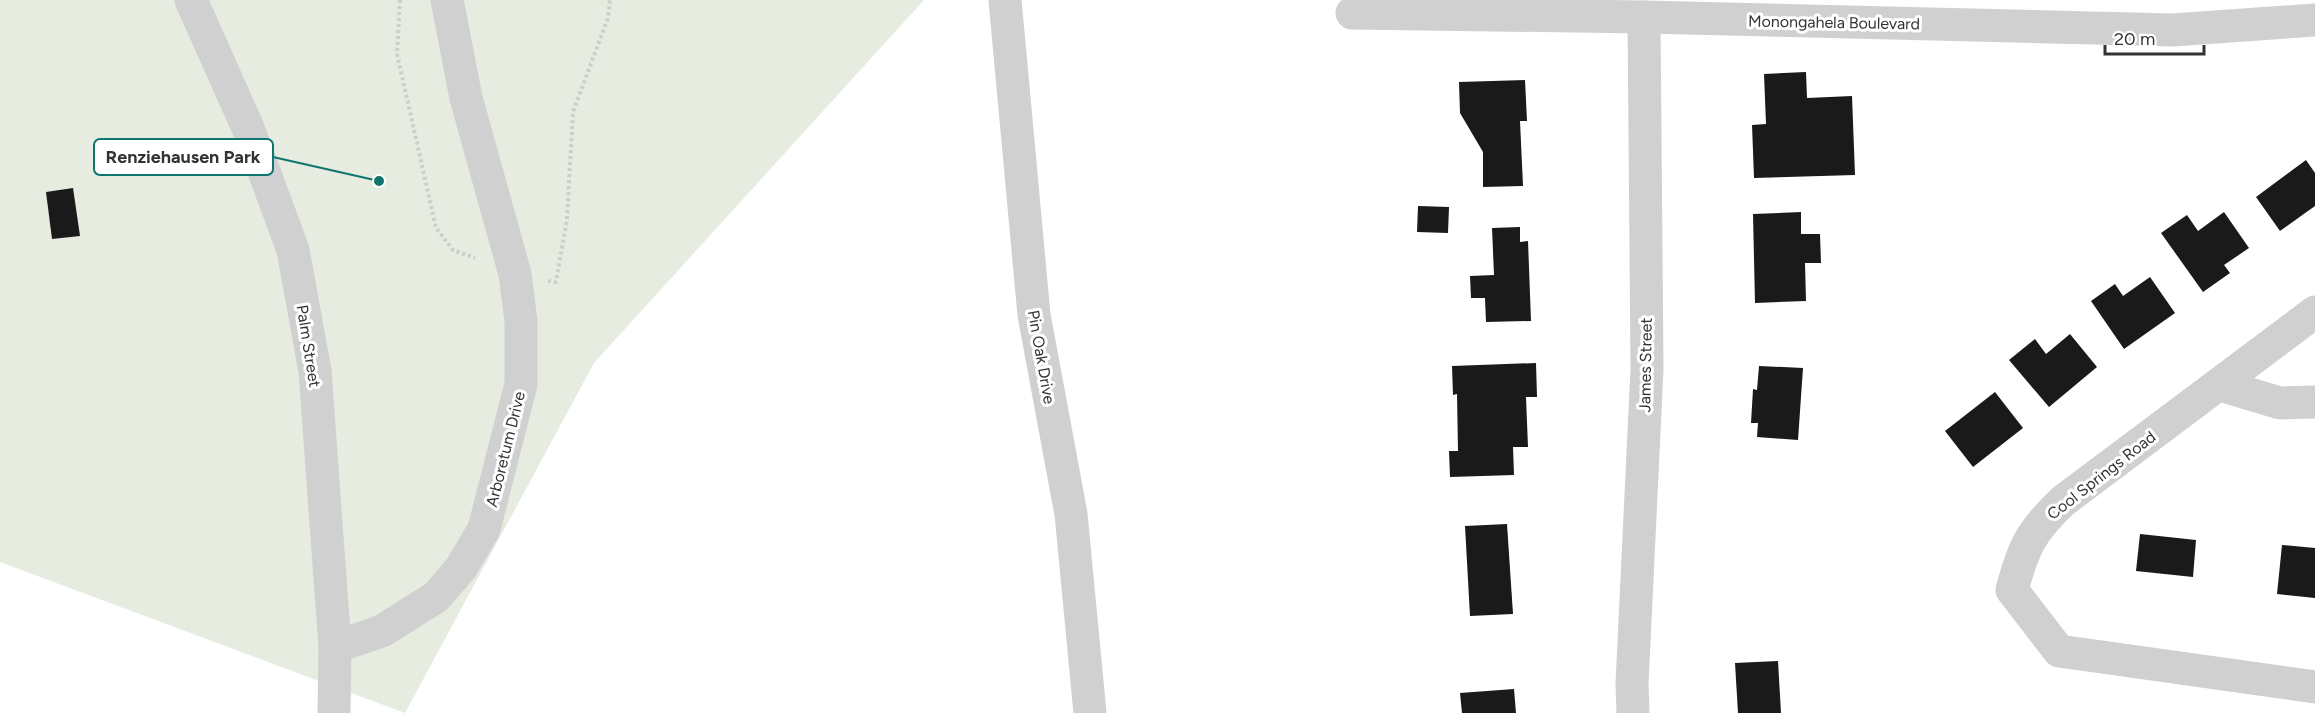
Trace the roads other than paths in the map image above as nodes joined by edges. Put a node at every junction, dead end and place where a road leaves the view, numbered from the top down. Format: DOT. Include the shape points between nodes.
graph roads {
  1 [pos="191,0"];
  2 [pos="447,0"];
  3 [pos="1005,0"];
  4 [pos="1352,13"];
  5 [pos="1644,17"];
  6 [pos="2315,20"];
  7 [pos="2315,312"];
  8 [pos="2220,385"];
  9 [pos="2315,402"];
  10 [pos="335,647"];
  11 [pos="2315,687"];
  12 [pos="334,713"];
  13 [pos="1090,713"];
  14 [pos="1633,713"];
  1 -- 10 [label="street, Palm Street" via="248,128 292,250 315,371"];
  2 -- 10 [label="street, Arboretum Drive" via="466,98 515,274 522,321 522,384 484,529 461,568 436,597 382,631"];
  3 -- 13 [label="street, Pin Oak Drive" via="1034,315 1071,514"];
  4 -- 5 [label="street, Monongahela Boulevard"];
  5 -- 6 [label="street, Monongahela Boulevard" via="2173,30"];
  5 -- 14 [label="street, James Street" via="1647,369"];
  7 -- 8 [label="street, Cool Springs Road"];
  8 -- 9 [label="street" via="2280,403"];
  8 -- 11 [label="street, Cool Springs Road" via="2040,522 2021,556 2012,590 2059,651"];
  10 -- 12 [label="street, Palm Street"];
}
